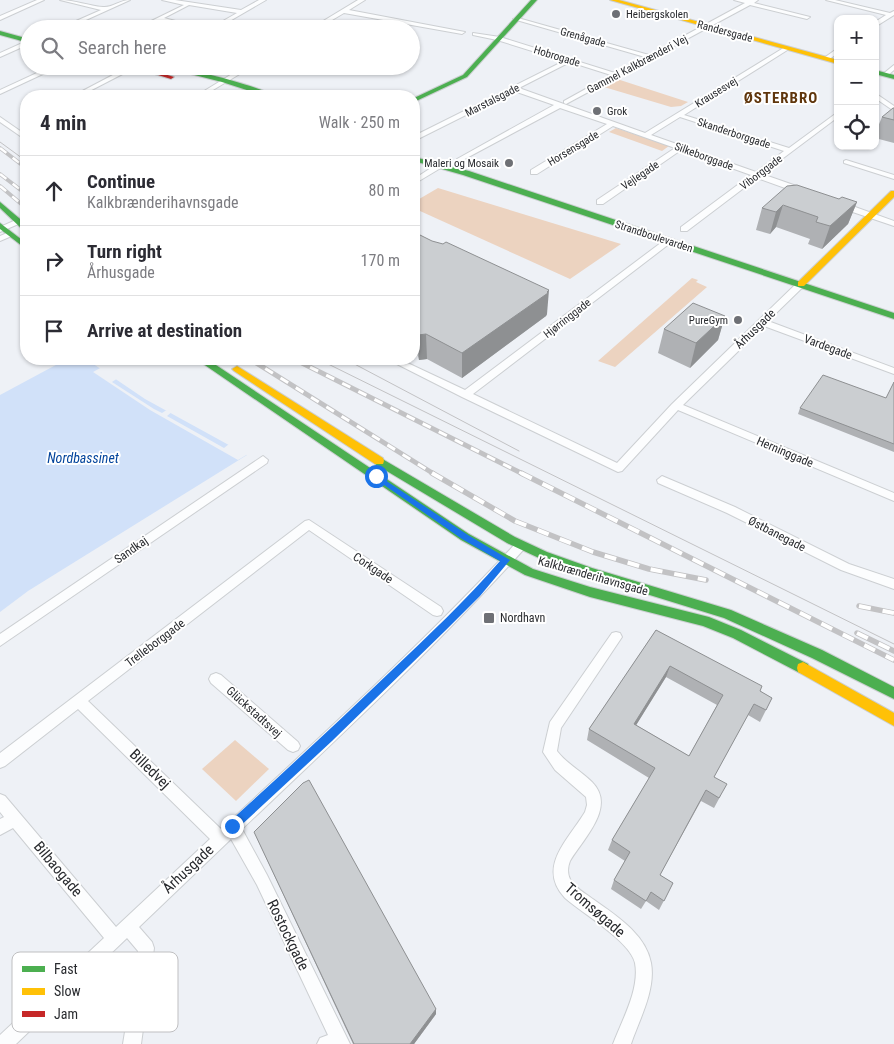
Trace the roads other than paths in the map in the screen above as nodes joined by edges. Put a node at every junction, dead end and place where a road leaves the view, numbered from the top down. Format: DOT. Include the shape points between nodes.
graph roads {
  1 [pos="41,0"];
  2 [pos="63,0"];
  3 [pos="127,0"];
  4 [pos="165,0"];
  5 [pos="199,0"];
  6 [pos="263,0"];
  7 [pos="362,0"];
  8 [pos="534,0"];
  9 [pos="613,0"];
  10 [pos="737,0"];
  11 [pos="829,0"];
  12 [pos="752,2"];
  13 [pos="190,4"];
  14 [pos="106,9"];
  15 [pos="344,10"];
  16 [pos="242,12"];
  17 [pos="893,14"];
  18 [pos="0,18"];
  19 [pos="807,18"];
  20 [pos="159,19"];
  21 [pos="516,19"];
  22 [pos="81,20"];
  23 [pos="163,20"];
  24 [pos="228,20"];
  25 [pos="328,20"];
  26 [pos="398,20"];
  27 [pos="879,23"];
  28 [pos="420,24"];
  29 [pos="0,26"];
  30 [pos="707,26"];
  31 [pos="20,31"];
  32 [pos="462,32"];
  33 [pos="0,33"];
  34 [pos="475,34"];
  35 [pos="498,38"];
  36 [pos="20,39"];
  37 [pos="20,46"];
  38 [pos="787,48"];
  39 [pos="834,53"];
  40 [pos="0,55"];
  41 [pos="650,57"];
  42 [pos="826,59"];
  43 [pos="570,60"];
  44 [pos="834,61"];
  45 [pos="37,75"];
  46 [pos="115,75"];
  47 [pos="165,75"];
  48 [pos="199,75"];
  49 [pos="234,75"];
  50 [pos="616,75"];
  51 [pos="224,81"];
  52 [pos="213,88"];
  53 [pos="514,89"];
  54 [pos="87,90"];
  55 [pos="210,90"];
  56 [pos="220,90"];
  57 [pos="252,90"];
  58 [pos="0,92"];
  59 [pos="420,97"];
  60 [pos="879,97"];
  61 [pos="563,103"];
  62 [pos="894,109"];
  63 [pos="679,115"];
  64 [pos="834,117"];
  65 [pos="0,119"];
  66 [pos="612,124"];
  67 [pos="20,134"];
  68 [pos="420,136"];
  69 [pos="645,136"];
  70 [pos="680,148"];
  71 [pos="789,150"];
  72 [pos="459,160"];
  73 [pos="420,161"];
  74 [pos="846,162"];
  75 [pos="440,166"];
  76 [pos="534,172"];
  77 [pos="757,175"];
  78 [pos="894,177"];
  79 [pos="420,178"];
  80 [pos="806,193"];
  81 [pos="894,193"];
  82 [pos="600,202"];
  83 [pos="831,202"];
  84 [pos="0,204"];
  85 [pos="871,216"];
  86 [pos="20,222"];
  87 [pos="894,224"];
  88 [pos="20,226"];
  89 [pos="684,229"];
  90 [pos="3,232"];
  91 [pos="669,241"];
  92 [pos="20,243"];
  93 [pos="801,284"];
  94 [pos="894,316"];
  95 [pos="762,322"];
  96 [pos="210,365"];
  97 [pos="231,365"];
  98 [pos="404,365"];
  99 [pos="894,371"];
  100 [pos="465,395"];
  101 [pos="676,406"];
  102 [pos="263,460"];
  103 [pos="662,480"];
  104 [pos="894,496"];
  105 [pos="309,524"];
  106 [pos="521,545"];
  107 [pos="506,560"];
  108 [pos="894,584"];
  109 [pos="437,611"];
  110 [pos="616,638"];
  111 [pos="0,641"];
  112 [pos="216,678"];
  113 [pos="894,693"];
  114 [pos="79,701"];
  115 [pos="894,720"];
  116 [pos="293,746"];
  117 [pos="0,761"];
  118 [pos="0,801"];
  119 [pos="14,818"];
  120 [pos="232,826"];
  121 [pos="0,828"];
  122 [pos="220,838"];
  123 [pos="127,926"];
  124 [pos="115,938"];
  125 [pos="100,952"];
  126 [pos="145,952"];
  127 [pos="16,1032"];
  128 [pos="335,1042"];
  129 [pos="3,1044"];
  130 [pos="622,1044"];
  1 -- 18 [label="street"];
  2 -- 14 [label="street"];
  3 -- 14 [label="street"];
  4 -- 13 [label="street"];
  5 -- 13 [label="street"];
  6 -- 16 [label="street"];
  7 -- 15 [label="street"];
  8 -- 21 [label="street"];
  9 -- 30 [label="street, Randersgade"];
  10 -- 12 [label="street"];
  11 -- 17 [label="street"];
  12 -- 19 [label="street"];
  12 -- 30 [label="street, Gammel Kalkbrænderi Vej"];
  13 -- 16 [label="street"];
  13 -- 20 [label="street"];
  14 -- 22 [label="street"];
  15 -- 25 [label="street"];
  15 -- 26 [label="street"];
  16 -- 24 [label="street"];
  17 -- 27 [label="street"];
  20 -- 23 [label="street"];
  21 -- 35 [label="street"];
  21 -- 41 [label="street, Grenågade"];
  28 -- 32 [label="street"];
  29 -- 31 [label="street"];
  30 -- 38 [label="street, Randersgade"];
  30 -- 41 [label="street, Gammel Kalkbrænderi Vej"];
  33 -- 36 [label="street"];
  34 -- 35 [label="street, Hobrogade"];
  35 -- 43 [label="street, Hobrogade"];
  35 -- 59 [label="street" via="465,76"];
  37 -- 40 [label="street"];
  38 -- 42 [label="street, Randersgade"];
  38 -- 63 [label="street, Krausesvej"];
  39 -- 42 [label="street"];
  41 -- 50 [label="street, Gammel Kalkbrænderi Vej"];
  42 -- 44 [label="street, Randersgade"];
  43 -- 50 [label="street, Hobrogade"];
  43 -- 53 [label="street, Marstalsgade"];
  45 -- 58 [label="street"];
  46 -- 54 [label="street"];
  47 -- 52 [label="street"];
  48 -- 51 [label="street"];
  49 -- 51 [label="street"];
  50 -- 61 [label="street, Gammel Kalkbrænderi Vej"];
  51 -- 52 [label="street"];
  51 -- 57 [label="street"];
  52 -- 55 [label="street"];
  52 -- 56 [label="street"];
  53 -- 61 [label="street, Silkeborggade"];
  53 -- 68 [label="street, Marstalsgade"];
  60 -- 62 [label="street"];
  61 -- 66 [label="street, Silkeborggade"];
  61 -- 72 [label="street, Gammel Kalkbrænderi Vej"];
  63 -- 69 [label="street, Krausesvej"];
  63 -- 71 [label="street, Skanderborggade"];
  64 -- 71 [label="street, Viborggade"];
  65 -- 67 [label="street"];
  66 -- 69 [label="street, Silkeborggade"];
  66 -- 76 [label="street, Horsensgade"];
  69 -- 70 [label="street, Silkeborggade"];
  70 -- 77 [label="street, Silkeborggade"];
  70 -- 82 [label="street, Vejlegade"];
  71 -- 77 [label="street, Viborggade"];
  73 -- 75 [label="street, Strandboulevarden"];
  74 -- 78 [label="street"];
  75 -- 79 [label="street"];
  75 -- 91 [label="street, Strandboulevarden"];
  77 -- 80 [label="street, Silkeborggade"];
  77 -- 89 [label="street, Viborggade"];
  81 -- 85 [label="street, Århusgade"];
  83 -- 85 [label="street"];
  84 -- 86 [label="street"];
  85 -- 87 [label="street"];
  85 -- 93 [label="street, Århusgade"];
  88 -- 90 [label="street"];
  90 -- 92 [label="street"];
  91 -- 93 [label="street, Strandboulevarden"];
  91 -- 100 [label="street, Hjørringgade"];
  93 -- 94 [label="street, Strandboulevarden"];
  93 -- 95 [label="street, Århusgade"];
  95 -- 99 [label="street, Vardegade"];
  95 -- 101 [label="street, Århusgade"];
  96 -- 107 [label="street, Kalkbrænderihavnsgade" via="465,537"];
  97 -- 106 [label="street, Kalkbrænderihavnsgade" via="369,455"];
  98 -- 100 [label="street"];
  100 -- 101 [label="street, Århusgade" via="618,468"];
  101 -- 104 [label="street, Herninggade"];
  102 -- 111 [label="street, Sandkaj"];
  103 -- 108 [label="street, Østbanegade" via="731,510 845,567"];
  105 -- 109 [label="street, Corkgade"];
  105 -- 114 [label="street, Trelleborggade"];
  106 -- 107 [label="street, Århusgade"];
  106 -- 113 [label="street, Kalkbrænderihavnsgade" via="589,572 727,614"];
  107 -- 115 [label="street, Kalkbrænderihavnsgade" via="528,572 590,592 696,619 736,634 806,669"];
  107 -- 120 [label="street, Århusgade" via="438,632"];
  110 -- 130 [label="street, Tromsøgade" via="555,726 550,752 562,767 586,786 595,803 562,861 559,872 562,882 570,893 625,935 637,949 643,963 644,980"];
  112 -- 116 [label="street, Glückstadtsvej"];
  114 -- 117 [label="street, Trelleborggade"];
  114 -- 122 [label="street, Billedvej"];
  118 -- 119 [label="street, Bilbaogade"];
  119 -- 121 [label="street"];
  119 -- 124 [label="street, Bilbaogade"];
  120 -- 122 [label="street, Århusgade"];
  120 -- 128 [label="street, Rostockgade" via="262,880"];
  122 -- 123 [label="street, Århusgade"];
  123 -- 124 [label="street, Århusgade"];
  123 -- 126 [label="street" via="146,948"];
  124 -- 125 [label="street, Århusgade"];
  127 -- 129 [label="street, Århusgade"];
}
